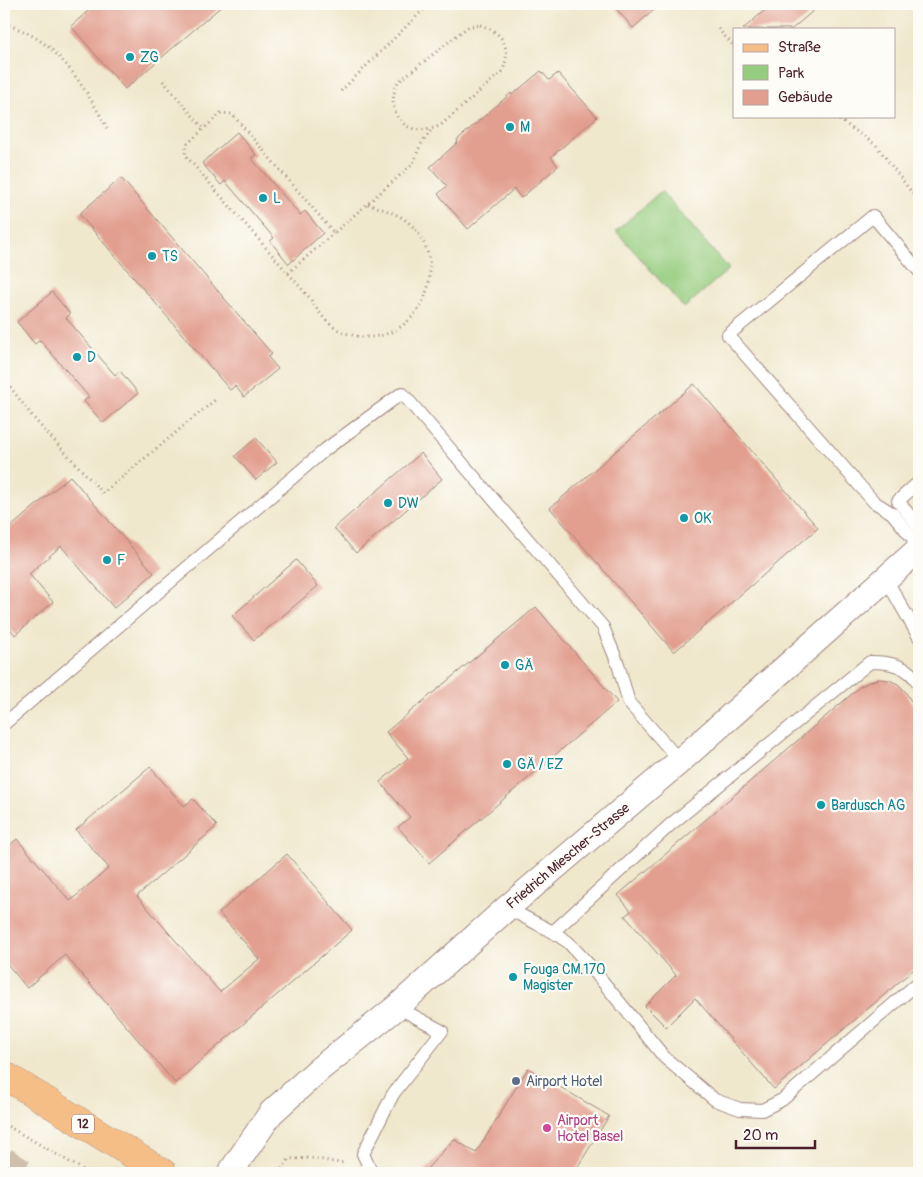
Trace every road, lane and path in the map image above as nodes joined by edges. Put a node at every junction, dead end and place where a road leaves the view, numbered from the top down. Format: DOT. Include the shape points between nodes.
graph roads {
  1 [pos="428,4"];
  2 [pos="9,25"];
  3 [pos="718,29"];
  4 [pos="733,45"];
  5 [pos="163,81"];
  6 [pos="341,92"];
  7 [pos="834,118"];
  8 [pos="107,128"];
  9 [pos="203,128"];
  10 [pos="432,129"];
  11 [pos="919,202"];
  12 [pos="368,204"];
  13 [pos="334,233"];
  14 [pos="919,271"];
  15 [pos="288,273"];
  16 [pos="4,380"];
  17 [pos="215,400"];
  18 [pos="919,482"];
  19 [pos="919,527"];
  20 [pos="919,548"];
  21 [pos="886,579"];
  22 [pos="919,637"];
  23 [pos="919,684"];
  24 [pos="4,724"];
  25 [pos="680,761"];
  26 [pos="507,908"];
  27 [pos="553,932"];
  28 [pos="919,982"];
  29 [pos="396,1007"];
  30 [pos="4,1075"];
  31 [pos="4,1124"];
  32 [pos="365,1158"];
  33 [pos="89,1173"];
  34 [pos="163,1173"];
  35 [pos="230,1173"];
  36 [pos="279,1173"];
  37 [pos="372,1173"];
  1 -- 6 [label="path"];
  2 -- 8 [label="path" via="32,36 63,62 80,81"];
  3 -- 4 [label="path"];
  5 -- 9 [label="path"];
  7 -- 11 [label="path" via="876,145"];
  9 -- 13 [label="path" via="221,114 232,114"];
  9 -- 15 [label="path" via="186,145 186,155"];
  10 -- 10 [label="path" via="502,72 507,52 504,42 490,28 470,26 398,82 392,100 398,118 414,129"];
  10 -- 12 [label="path" via="413,164"];
  12 -- 13 [label="path"];
  12 -- 15 [label="path" via="408,222 427,249 431,267 429,285 410,320 394,332 374,337 354,336 335,328 320,314"];
  13 -- 15 [label="path"];
  14 -- 20 [label="lane" via="873,216 728,335 874,502 892,513"];
  16 -- 17 [label="path" via="37,422 103,493"];
  18 -- 19 [label="lane" via="898,501"];
  20 -- 21 [label="street, Friedrich Miescher-Strasse"];
  21 -- 22 [label="lane"];
  21 -- 25 [label="street, Friedrich Miescher-Strasse"];
  23 -- 27 [label="lane" via="905,669 888,662 870,662 670,825"];
  24 -- 25 [label="lane" via="326,449 402,393 602,627 618,664 629,702"];
  25 -- 26 [label="street, Friedrich Miescher-Strasse"];
  26 -- 27 [label="lane"];
  26 -- 29 [label="street, Friedrich Miescher-Strasse"];
  27 -- 28 [label="lane" via="568,942 590,966 665,1058 715,1100 740,1109 762,1110 782,1100"];
  29 -- 32 [label="lane" via="442,1031 393,1094 363,1154"];
  29 -- 35 [label="street, Friedrich Miescher-Strasse" via="271,1113"];
  30 -- 34 [label="main road, 12"];
  31 -- 33 [label="path"];
  32 -- 36 [label="path" via="340,1163 311,1158 289,1159"];
  32 -- 37 [label="lane"];
}
